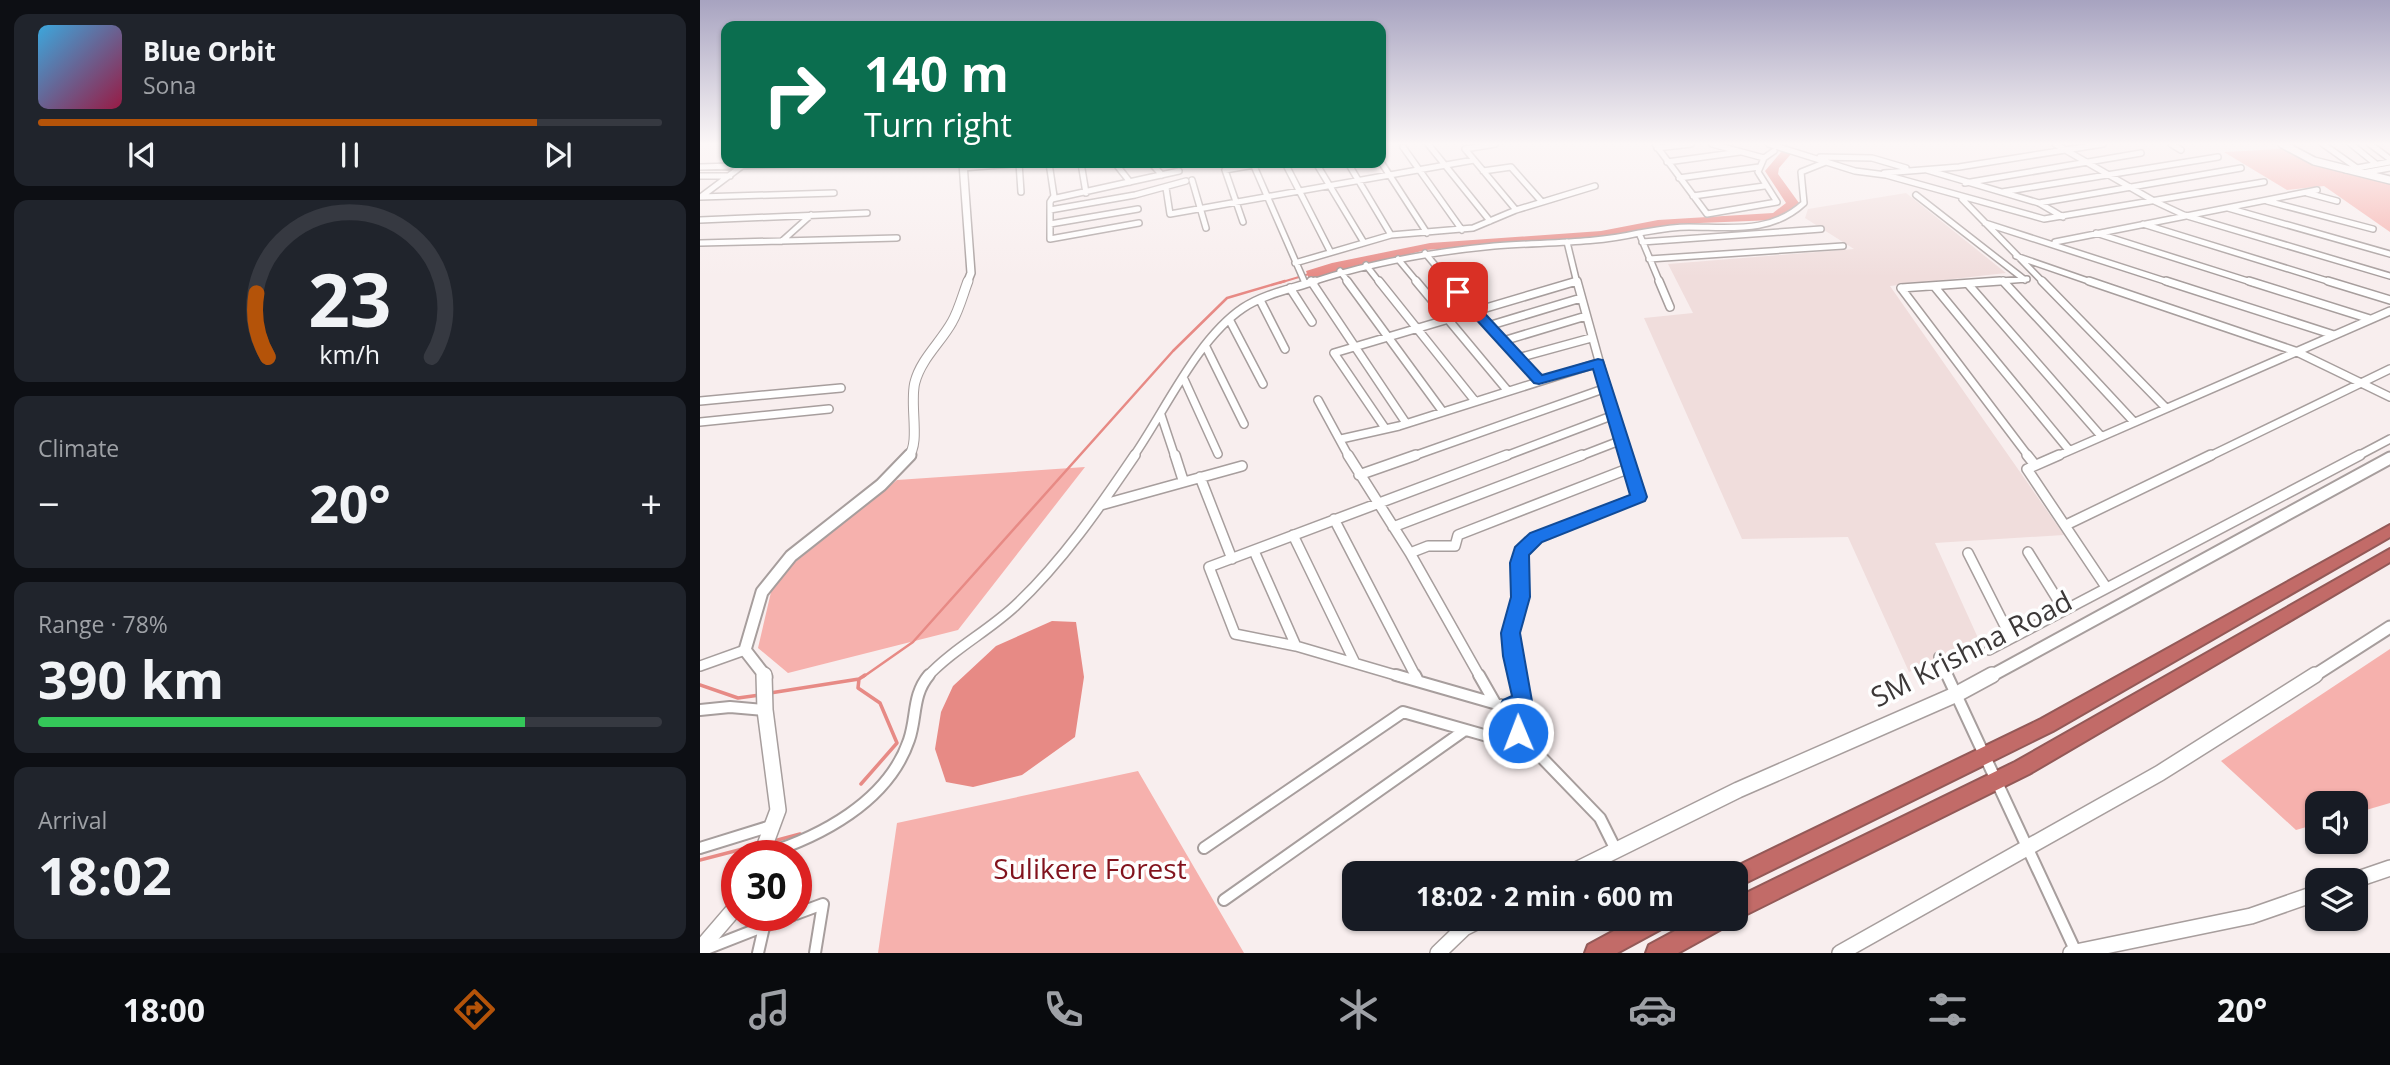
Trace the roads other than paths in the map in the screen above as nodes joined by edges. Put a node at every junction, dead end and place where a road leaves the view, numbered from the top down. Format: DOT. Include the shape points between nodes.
graph roads {
  1 [pos="965,188"];
  2 [pos="1021,188"];
  3 [pos="1051,188"];
  4 [pos="1085,188"];
  5 [pos="1104,188"];
  6 [pos="1163,188"];
  7 [pos="1166,188"];
  8 [pos="1193,188"];
  9 [pos="1231,188"];
  10 [pos="1263,188"];
  11 [pos="1313,188"];
  12 [pos="1330,188"];
  13 [pos="1363,188"];
  14 [pos="1398,188"];
  15 [pos="1432,188"];
  16 [pos="1463,188"];
  17 [pos="1498,188"];
  18 [pos="1530,188"];
  19 [pos="1590,188"];
  20 [pos="1687,188"];
  21 [pos="1746,188"];
  22 [pos="1766,188"];
  23 [pos="1803,188"];
  24 [pos="1932,188"];
  25 [pos="1988,188"];
  26 [pos="2023,188"];
  27 [pos="2127,188"];
  28 [pos="2130,188"];
  29 [pos="2227,188"];
  30 [pos="2317,190"];
  31 [pos="1297,191"];
  32 [pos="834,192"];
  33 [pos="1021,192"];
  34 [pos="2002,192"];
  35 [pos="2304,192"];
  36 [pos="1086,193"];
  37 [pos="1916,195"];
  38 [pos="1693,196"];
  39 [pos="1266,197"];
  40 [pos="1961,197"];
  41 [pos="700,198"];
  42 [pos="1052,199"];
  43 [pos="2264,200"];
  44 [pos="2154,201"];
  45 [pos="2337,201"];
  46 [pos="1236,202"];
  47 [pos="1542,202"];
  48 [pos="2039,203"];
  49 [pos="1201,208"];
  50 [pos="2225,208"];
  51 [pos="1138,209"];
  52 [pos="1049,210"];
  53 [pos="1516,210"];
  54 [pos="867,213"];
  55 [pos="811,215"];
  56 [pos="2184,215"];
  57 [pos="2063,217"];
  58 [pos="700,220"];
  59 [pos="1490,221"];
  60 [pos="1243,222"];
  61 [pos="1139,223"];
  62 [pos="1985,223"];
  63 [pos="1050,224"];
  64 [pos="2140,224"];
  65 [pos="1206,228"];
  66 [pos="1821,229"];
  67 [pos="2373,229"];
  68 [pos="1462,230"];
  69 [pos="1427,233"];
  70 [pos="1639,233"];
  71 [pos="2096,233"];
  72 [pos="1391,235"];
  73 [pos="897,238"];
  74 [pos="782,241"];
  75 [pos="1363,241"];
  76 [pos="1567,242"];
  77 [pos="1642,242"];
  78 [pos="700,243"];
  79 [pos="2052,243"];
  80 [pos="1843,246"];
  81 [pos="1330,250"];
  82 [pos="1425,253"];
  83 [pos="2390,254"];
  84 [pos="2016,256"];
  85 [pos="1398,259"];
  86 [pos="1649,260"];
  87 [pos="1366,265"];
  88 [pos="1296,266"];
  89 [pos="1340,271"];
  90 [pos="2390,276"];
  91 [pos="2025,279"];
  92 [pos="2038,279"];
  93 [pos="1577,281"];
  94 [pos="2003,281"];
  95 [pos="1308,282"];
  96 [pos="1968,284"];
  97 [pos="1934,286"];
  98 [pos="1290,288"];
  99 [pos="1581,298"];
  100 [pos="1260,300"];
  101 [pos="2390,300"];
  102 [pos="1670,307"];
  103 [pos="1474,311"];
  104 [pos="2390,311"];
  105 [pos="1586,316"];
  106 [pos="1229,319"];
  107 [pos="1448,319"];
  108 [pos="2370,320"];
  109 [pos="1312,322"];
  110 [pos="1488,326"];
  111 [pos="1415,328"];
  112 [pos="2334,335"];
  113 [pos="1386,336"];
  114 [pos="1591,338"];
  115 [pos="1503,341"];
  116 [pos="1356,346"];
  117 [pos="1206,347"];
  118 [pos="1285,349"];
  119 [pos="2295,351"];
  120 [pos="1518,358"];
  121 [pos="1598,363"];
  122 [pos="2390,369"];
  123 [pos="1183,377"];
  124 [pos="1539,380"];
  125 [pos="2361,381"];
  126 [pos="1263,384"];
  127 [pos="841,388"];
  128 [pos="1605,388"];
  129 [pos="1507,390"];
  130 [pos="2390,397"];
  131 [pos="1318,400"];
  132 [pos="700,401"];
  133 [pos="1475,401"];
  134 [pos="2165,407"];
  135 [pos="829,409"];
  136 [pos="1443,412"];
  137 [pos="1161,415"];
  138 [pos="1614,415"];
  139 [pos="700,422"];
  140 [pos="2134,422"];
  141 [pos="1244,424"];
  142 [pos="1406,424"];
  143 [pos="1385,428"];
  144 [pos="2101,436"];
  145 [pos="1341,439"];
  146 [pos="2390,439"];
  147 [pos="1622,440"];
  148 [pos="2069,450"];
  149 [pos="1218,454"];
  150 [pos="2390,458"];
  151 [pos="2035,465"];
  152 [pos="1241,466"];
  153 [pos="1630,468"];
  154 [pos="1359,475"];
  155 [pos="1200,477"];
  156 [pos="1184,480"];
  157 [pos="1377,502"];
  158 [pos="1101,505"];
  159 [pos="1334,519"];
  160 [pos="2066,525"];
  161 [pos="1393,527"];
  162 [pos="2390,530"];
  163 [pos="1293,536"];
  164 [pos="1254,551"];
  165 [pos="1410,552"];
  166 [pos="2028,552"];
  167 [pos="1968,553"];
  168 [pos="2390,555"];
  169 [pos="1232,559"];
  170 [pos="2106,587"];
  171 [pos="2064,610"];
  172 [pos="2390,627"];
  173 [pos="2011,638"];
  174 [pos="1296,646"];
  175 [pos="745,650"];
  176 [pos="1989,650"];
  177 [pos="1939,657"];
  178 [pos="1355,663"];
  179 [pos="700,666"];
  180 [pos="1418,681"];
  181 [pos="1956,694"];
  182 [pos="1495,703"];
  183 [pos="1510,706"];
  184 [pos="765,709"];
  185 [pos="700,710"];
  186 [pos="1465,730"];
  187 [pos="1533,749"];
  188 [pos="1985,756"];
  189 [pos="1996,780"];
  190 [pos="772,826"];
  191 [pos="767,840"];
  192 [pos="807,840"];
  193 [pos="2027,847"];
  194 [pos="700,848"];
  195 [pos="1204,848"];
  196 [pos="1616,850"];
  197 [pos="1594,861"];
  198 [pos="2390,868"];
  199 [pos="1748,871"];
  200 [pos="2368,876"];
  201 [pos="2305,897"];
  202 [pos="1224,900"];
  203 [pos="1748,903"];
  204 [pos="812,908"];
  205 [pos="721,925"];
  206 [pos="753,931"];
  207 [pos="763,931"];
  208 [pos="1461,931"];
  209 [pos="1635,931"];
  210 [pos="1696,931"];
  211 [pos="700,950"];
  212 [pos="2073,952"];
  213 [pos="758,953"];
  214 [pos="815,953"];
  215 [pos="1438,953"];
  216 [pos="1596,953"];
  217 [pos="1657,953"];
  218 [pos="1840,953"];
  1 -- 175 [label="street" via="971,273 953,321 915,380 912,453 881,485 791,556 762,593"];
  2 -- 33 [label="street"];
  3 -- 42 [label="street"];
  4 -- 36 [label="street"];
  5 -- 36 [label="street"];
  6 -- 52 [label="street"];
  7 -- 49 [label="street" via="1170,214"];
  8 -- 49 [label="street"];
  9 -- 46 [label="street"];
  10 -- 39 [label="street"];
  11 -- 31 [label="street"];
  12 -- 75 [label="street"];
  13 -- 72 [label="street"];
  14 -- 69 [label="street"];
  15 -- 68 [label="street"];
  16 -- 59 [label="street"];
  17 -- 53 [label="street"];
  18 -- 47 [label="street"];
  19 -- 47 [label="street"];
  20 -- 38 [label="street"];
  21 -- 38 [label="street"];
  22 -- 38 [label="street" via="1777,202 1707,214"];
  23 -- 70 [label="street" via="1804,203 1796,213 1766,225 1671,227"];
  24 -- 40 [label="street"];
  25 -- 34 [label="street"];
  26 -- 34 [label="street"];
  27 -- 48 [label="street"];
  28 -- 44 [label="street"];
  29 -- 44 [label="street"];
  30 -- 35 [label="street"];
  31 -- 39 [label="street"];
  31 -- 81 [label="street"];
  32 -- 41 [label="street"];
  34 -- 48 [label="street"];
  35 -- 43 [label="street"];
  35 -- 45 [label="street"];
  36 -- 42 [label="street"];
  37 -- 91 [label="street"];
  39 -- 46 [label="street"];
  39 -- 88 [label="street"];
  40 -- 57 [label="street" via="2044,219"];
  40 -- 62 [label="street"];
  42 -- 52 [label="street"];
  43 -- 50 [label="street"];
  43 -- 67 [label="street"];
  44 -- 56 [label="street"];
  44 -- 57 [label="street"];
  46 -- 49 [label="street"];
  46 -- 60 [label="street"];
  47 -- 53 [label="street"];
  48 -- 57 [label="street"];
  49 -- 65 [label="street"];
  50 -- 56 [label="street"];
  50 -- 83 [label="street"];
  51 -- 63 [label="street"];
  52 -- 63 [label="street"];
  53 -- 59 [label="street"];
  54 -- 55 [label="street"];
  55 -- 58 [label="street"];
  55 -- 74 [label="street"];
  56 -- 64 [label="street"];
  56 -- 90 [label="street"];
  59 -- 68 [label="street"];
  61 -- 63 [label="street" via="1051,239"];
  62 -- 79 [label="street"];
  62 -- 84 [label="street"];
  64 -- 71 [label="street"];
  64 -- 101 [label="street"];
  66 -- 77 [label="street"];
  68 -- 69 [label="street"];
  69 -- 72 [label="street"];
  70 -- 76 [label="street"];
  70 -- 77 [label="street"];
  71 -- 79 [label="street"];
  71 -- 108 [label="street"];
  72 -- 75 [label="street"];
  73 -- 74 [label="street"];
  74 -- 78 [label="street"];
  75 -- 81 [label="street"];
  76 -- 82 [label="street"];
  76 -- 93 [label="street"];
  77 -- 86 [label="street"];
  79 -- 112 [label="street"];
  80 -- 86 [label="street"];
  81 -- 88 [label="street"];
  82 -- 85 [label="street"];
  82 -- 103 [label="street"];
  84 -- 92 [label="street"];
  84 -- 119 [label="street"];
  85 -- 87 [label="street"];
  85 -- 107 [label="street"];
  86 -- 102 [label="street"];
  87 -- 89 [label="street"];
  87 -- 111 [label="street"];
  88 -- 95 [label="street"];
  89 -- 95 [label="street"];
  89 -- 113 [label="street"];
  91 -- 92 [label="street"];
  91 -- 94 [label="street"];
  92 -- 134 [label="street"];
  93 -- 99 [label="street"];
  93 -- 103 [label="street"];
  94 -- 96 [label="street"];
  94 -- 140 [label="street"];
  95 -- 98 [label="street"];
  95 -- 116 [label="street"];
  96 -- 97 [label="street"];
  96 -- 144 [label="street"];
  97 -- 148 [label="street"];
  97 -- 151 [label="street" via="1901,288"];
  98 -- 100 [label="street"];
  98 -- 109 [label="street"];
  99 -- 105 [label="street"];
  99 -- 110 [label="street"];
  100 -- 106 [label="street"];
  100 -- 118 [label="street"];
  103 -- 107 [label="street"];
  103 -- 110 [label="street"];
  104 -- 108 [label="street"];
  105 -- 114 [label="street"];
  105 -- 115 [label="street"];
  106 -- 117 [label="street"];
  106 -- 126 [label="street"];
  107 -- 111 [label="street"];
  107 -- 129 [label="street"];
  108 -- 112 [label="street"];
  110 -- 115 [label="street"];
  111 -- 113 [label="street"];
  111 -- 133 [label="street"];
  112 -- 119 [label="street"];
  113 -- 116 [label="street"];
  113 -- 136 [label="street"];
  114 -- 120 [label="street"];
  114 -- 121 [label="street"];
  115 -- 120 [label="street"];
  116 -- 142 [label="street"];
  116 -- 143 [label="street" via="1334,353"];
  117 -- 123 [label="street"];
  117 -- 141 [label="street"];
  119 -- 125 [label="street"];
  119 -- 134 [label="street"];
  120 -- 124 [label="street"];
  121 -- 124 [label="street"];
  121 -- 128 [label="street"];
  122 -- 125 [label="street"];
  123 -- 137 [label="street"];
  123 -- 149 [label="street"];
  124 -- 129 [label="street"];
  125 -- 130 [label="street"];
  125 -- 160 [label="street"];
  127 -- 132 [label="street"];
  128 -- 138 [label="street"];
  128 -- 154 [label="street"];
  129 -- 133 [label="street"];
  131 -- 145 [label="street"];
  133 -- 136 [label="street"];
  134 -- 140 [label="street"];
  135 -- 139 [label="street"];
  136 -- 142 [label="street"];
  137 -- 156 [label="street"];
  137 -- 158 [label="street"];
  138 -- 147 [label="street"];
  138 -- 157 [label="street"];
  140 -- 144 [label="street"];
  142 -- 143 [label="street"];
  143 -- 145 [label="street"];
  144 -- 148 [label="street"];
  145 -- 154 [label="street"];
  146 -- 170 [label="street"];
  147 -- 153 [label="street"];
  147 -- 161 [label="street"];
  148 -- 151 [label="street"];
  150 -- 181 [label="street, SM Krishna Road"];
  151 -- 160 [label="street" via="2027,469"];
  152 -- 155 [label="street"];
  153 -- 165 [label="street" via="1458,535 1455,545"];
  153 -- 183 [label="street" via="1639,497 1536,538 1521,552 1521,591 1511,640 1522,701"];
  154 -- 157 [label="street"];
  155 -- 156 [label="street"];
  155 -- 169 [label="street"];
  156 -- 158 [label="street"];
  157 -- 159 [label="street"];
  157 -- 161 [label="street"];
  158 -- 192 [label="street" via="1035,588 921,684 909,740 896,768 867,798"];
  159 -- 163 [label="street"];
  159 -- 180 [label="street"];
  160 -- 170 [label="street"];
  161 -- 165 [label="street"];
  162 -- 188 [label="highway"];
  163 -- 164 [label="street"];
  163 -- 178 [label="street"];
  164 -- 169 [label="street"];
  164 -- 174 [label="street"];
  165 -- 182 [label="street"];
  166 -- 171 [label="street"];
  167 -- 173 [label="street"];
  168 -- 189 [label="highway"];
  169 -- 174 [label="street" via="1209,567 1235,634"];
  170 -- 171 [label="street"];
  171 -- 173 [label="street"];
  172 -- 193 [label="street" via="2160,773"];
  173 -- 176 [label="street"];
  174 -- 178 [label="street"];
  175 -- 179 [label="street"];
  175 -- 184 [label="street" via="766,677"];
  177 -- 181 [label="street"];
  178 -- 180 [label="street"];
  180 -- 182 [label="street"];
  181 -- 188 [label="street"];
  181 -- 196 [label="street, SM Krishna Road" via="1738,790"];
  182 -- 183 [label="street"];
  183 -- 187 [label="street" via="1518,733"];
  184 -- 185 [label="street"];
  184 -- 190 [label="street" via="778,810"];
  186 -- 187 [label="street"];
  186 -- 195 [label="street" via="1403,712"];
  186 -- 202 [label="street"];
  187 -- 196 [label="street" via="1600,818"];
  188 -- 189 [label="street"];
  188 -- 199 [label="highway"];
  189 -- 193 [label="street"];
  189 -- 203 [label="highway"];
  190 -- 191 [label="street"];
  190 -- 194 [label="street"];
  193 -- 212 [label="street"];
  193 -- 218 [label="street"];
  196 -- 197 [label="street, SM Krishna Road"];
  198 -- 200 [label="street"];
  201 -- 212 [label="street" via="2251,916"];
  204 -- 214 [label="street" via="823,904"];
  205 -- 211 [label="street"];
  206 -- 211 [label="street"];
  207 -- 213 [label="street"];
  208 -- 215 [label="street"];
  209 -- 216 [label="highway"];
  210 -- 217 [label="highway"];
}
